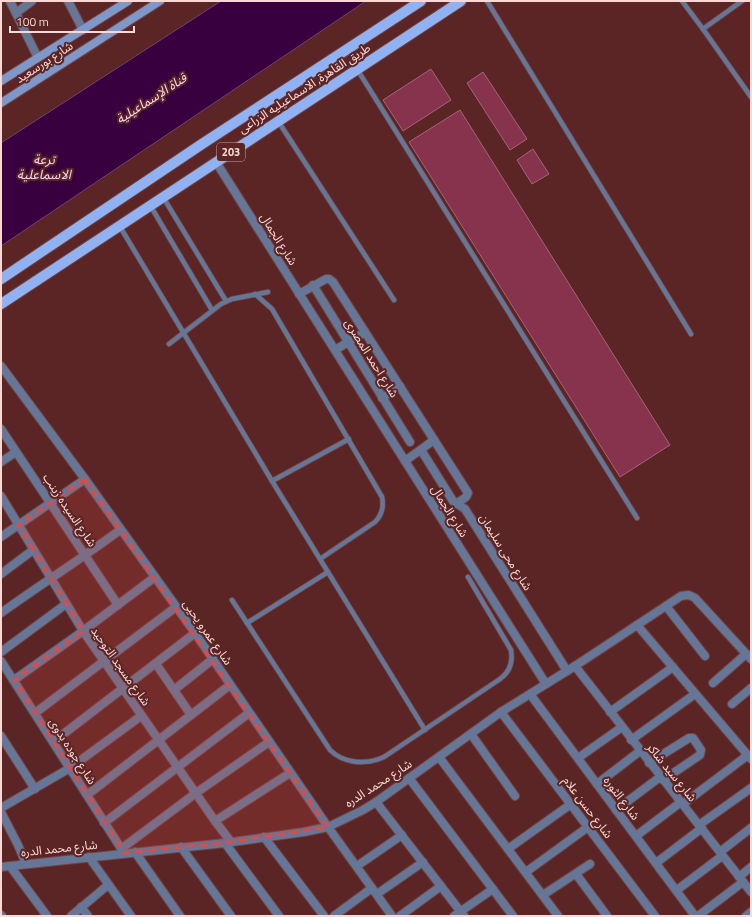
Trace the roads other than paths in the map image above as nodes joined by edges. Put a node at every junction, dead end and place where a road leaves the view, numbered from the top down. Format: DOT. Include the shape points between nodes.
graph roads {
  1 [pos="10,1"];
  2 [pos="32,1"];
  3 [pos="68,1"];
  4 [pos="128,1"];
  5 [pos="160,1"];
  6 [pos="421,1"];
  7 [pos="461,1"];
  8 [pos="487,1"];
  9 [pos="682,1"];
  10 [pos="742,1"];
  11 [pos="16,13"];
  12 [pos="703,29"];
  13 [pos="83,30"];
  14 [pos="38,58"];
  15 [pos="356,69"];
  16 [pos="1,81"];
  17 [pos="749,90"];
  18 [pos="751,97"];
  19 [pos="1,103"];
  20 [pos="278,121"];
  21 [pos="216,162"];
  22 [pos="163,197"];
  23 [pos="150,206"];
  24 [pos="119,226"];
  25 [pos="1,279"];
  26 [pos="313,285"];
  27 [pos="268,292"];
  28 [pos="255,294"];
  29 [pos="299,294"];
  30 [pos="394,300"];
  31 [pos="226,301"];
  32 [pos="1,304"];
  33 [pos="212,310"];
  34 [pos="365,332"];
  35 [pos="183,333"];
  36 [pos="691,334"];
  37 [pos="347,342"];
  38 [pos="169,344"];
  39 [pos="335,350"];
  40 [pos="1,366"];
  41 [pos="365,370"];
  42 [pos="352,377"];
  43 [pos="400,386"];
  44 [pos="382,398"];
  45 [pos="1,429"];
  46 [pos="349,439"];
  47 [pos="434,440"];
  48 [pos="410,442"];
  49 [pos="421,450"];
  50 [pos="16,452"];
  51 [pos="405,461"];
  52 [pos="1,462"];
  53 [pos="85,479"];
  54 [pos="272,480"];
  55 [pos="1,498"];
  56 [pos="50,502"];
  57 [pos="456,504"];
  58 [pos="637,518"];
  59 [pos="18,525"];
  60 [pos="120,530"];
  61 [pos="1,537"];
  62 [pos="33,550"];
  63 [pos="86,556"];
  64 [pos="320,560"];
  65 [pos="328,572"];
  66 [pos="1,574"];
  67 [pos="155,577"];
  68 [pos="468,577"];
  69 [pos="50,578"];
  70 [pos="232,600"];
  71 [pos="66,604"];
  72 [pos="118,605"];
  73 [pos="666,606"];
  74 [pos="176,607"];
  75 [pos="1,613"];
  76 [pos="247,623"];
  77 [pos="637,625"];
  78 [pos="83,631"];
  79 [pos="195,633"];
  80 [pos="1,652"];
  81 [pos="705,656"];
  82 [pos="749,657"];
  83 [pos="213,659"];
  84 [pos="1,661"];
  85 [pos="103,662"];
  86 [pos="156,664"];
  87 [pos="575,666"];
  88 [pos="673,667"];
  89 [pos="567,671"];
  90 [pos="14,680"];
  91 [pos="713,683"];
  92 [pos="546,684"];
  93 [pos="230,685"];
  94 [pos="751,688"];
  95 [pos="123,690"];
  96 [pos="174,690"];
  97 [pos="530,694"];
  98 [pos="695,694"];
  99 [pos="732,704"];
  100 [pos="501,712"];
  101 [pos="610,712"];
  102 [pos="34,713"];
  103 [pos="249,713"];
  104 [pos="192,715"];
  105 [pos="141,716"];
  106 [pos="622,727"];
  107 [pos="425,730"];
  108 [pos="471,734"];
  109 [pos="1,736"];
  110 [pos="159,740"];
  111 [pos="631,740"];
  112 [pos="53,742"];
  113 [pos="269,742"];
  114 [pos="640,751"];
  115 [pos="440,756"];
  116 [pos="749,757"];
  117 [pos="578,758"];
  118 [pos="649,763"];
  119 [pos="178,767"];
  120 [pos="70,768"];
  121 [pos="290,772"];
  122 [pos="409,778"];
  123 [pos="662,778"];
  124 [pos="597,784"];
  125 [pos="751,788"];
  126 [pos="35,789"];
  127 [pos="196,794"];
  128 [pos="87,795"];
  129 [pos="515,796"];
  130 [pos="376,802"];
  131 [pos="682,803"];
  132 [pos="571,804"];
  133 [pos="1,808"];
  134 [pos="616,810"];
  135 [pos="1,812"];
  136 [pos="215,822"];
  137 [pos="104,823"];
  138 [pos="700,826"];
  139 [pos="328,827"];
  140 [pos="588,827"];
  141 [pos="751,828"];
  142 [pos="402,835"];
  143 [pos="636,836"];
  144 [pos="264,837"];
  145 [pos="228,842"];
  146 [pos="181,847"];
  147 [pos="508,849"];
  148 [pos="122,851"];
  149 [pos="135,852"];
  150 [pos="721,854"];
  151 [pos="89,857"];
  152 [pos="422,862"];
  153 [pos="656,862"];
  154 [pos="26,864"];
  155 [pos="590,864"];
  156 [pos="357,866"];
  157 [pos="5,867"];
  158 [pos="751,867"];
  159 [pos="526,872"];
  160 [pos="576,874"];
  161 [pos="741,879"];
  162 [pos="108,885"];
  163 [pos="441,886"];
  164 [pos="493,889"];
  165 [pos="677,890"];
  166 [pos="374,891"];
  167 [pos="751,892"];
  168 [pos="543,895"];
  169 [pos="82,907"];
  170 [pos="751,912"];
  171 [pos="460,914"];
  172 [pos="605,915"];
  173 [pos="47,916"];
  174 [pos="71,916"];
  175 [pos="88,916"];
  176 [pos="131,916"];
  177 [pos="180,916"];
  178 [pos="230,916"];
  179 [pos="279,916"];
  180 [pos="324,916"];
  181 [pos="334,916"];
  182 [pos="392,916"];
  183 [pos="400,916"];
  184 [pos="513,916"];
  185 [pos="558,916"];
  186 [pos="655,916"];
  187 [pos="697,916"];
  188 [pos="746,916"];
  1 -- 11 [label="street"];
  2 -- 11 [label="street"];
  3 -- 13 [label="street"];
  4 -- 13 [label="main road, شارع بورسعيد"];
  5 -- 19 [label="main road, شارع بورسعيد"];
  6 -- 25 [label="main road, طريق القاهرة, الاسماعيليه الزراعى / 203"];
  7 -- 15 [label="main road, طريق القاهرة, الاسماعيليه الزراعى / 203"];
  8 -- 36 [label="lane"];
  9 -- 12 [label="lane"];
  10 -- 12 [label="lane"];
  11 -- 14 [label="street"];
  12 -- 17 [label="lane"];
  13 -- 14 [label="main road, شارع بورسعيد"];
  14 -- 16 [label="main road, شارع بورسعيد"];
  15 -- 20 [label="main road, طريق القاهرة, الاسماعيليه الزراعى / 203"];
  15 -- 58 [label="lane"];
  17 -- 18 [label="lane"];
  20 -- 21 [label="main road, طريق القاهرة, الاسماعيليه الزراعى / 203"];
  20 -- 30 [label="lane"];
  21 -- 22 [label="main road, طريق القاهرة, الاسماعيليه الزراعى / 203"];
  21 -- 29 [label="street, شارع الجمال"];
  22 -- 23 [label="main road, طريق القاهرة, الاسماعيليه الزراعى / 203"];
  22 -- 31 [label="lane"];
  23 -- 24 [label="main road, طريق القاهرة, الاسماعيليه الزراعى / 203"];
  23 -- 33 [label="lane"];
  24 -- 32 [label="main road, طريق القاهرة, الاسماعيليه الزراعى / 203"];
  24 -- 35 [label="lane"];
  26 -- 29 [label="street"];
  26 -- 34 [label="street" via="326,279 331,280"];
  26 -- 37 [label="street, شارع احمد المصرى"];
  27 -- 28 [label="lane"];
  28 -- 31 [label="lane"];
  28 -- 46 [label="lane" via="272,310"];
  29 -- 39 [label="street, شارع الجمال"];
  31 -- 33 [label="lane"];
  33 -- 35 [label="lane"];
  34 -- 37 [label="street"];
  34 -- 43 [label="street"];
  35 -- 38 [label="lane"];
  35 -- 54 [label="lane"];
  37 -- 39 [label="street"];
  37 -- 41 [label="street, شارع احمد المصرى"];
  39 -- 42 [label="street, شارع الجمال"];
  40 -- 53 [label="street, شارع عمرو يحيى"];
  41 -- 42 [label="street"];
  41 -- 44 [label="street, شارع احمد المصرى"];
  42 -- 51 [label="street, شارع الجمال"];
  43 -- 44 [label="street"];
  43 -- 47 [label="street"];
  44 -- 48 [label="street, شارع احمد المصرى"];
  45 -- 50 [label="street, شارع السيده زينب"];
  46 -- 54 [label="lane"];
  46 -- 64 [label="lane" via="382,497 382,510 376,522"];
  47 -- 49 [label="street"];
  47 -- 57 [label="street" via="468,493"];
  49 -- 51 [label="street"];
  49 -- 57 [label="street, شارع محى سليمان"];
  50 -- 52 [label="street"];
  50 -- 56 [label="street, شارع السيده زينب"];
  51 -- 92 [label="street, شارع الجمال"];
  53 -- 56 [label="street"];
  53 -- 60 [label="street, شارع عمرو يحيى"];
  54 -- 64 [label="lane"];
  55 -- 59 [label="street, شارع مسجد التوحيد"];
  56 -- 59 [label="street"];
  56 -- 63 [label="street, شارع السيده زينب"];
  57 -- 89 [label="street, شارع محى سليمان" via="465,509"];
  59 -- 61 [label="street"];
  59 -- 62 [label="street, شارع مسجد التوحيد"];
  60 -- 63 [label="street"];
  60 -- 67 [label="street, شارع عمرو يحيى"];
  62 -- 66 [label="street"];
  62 -- 69 [label="street, شارع مسجد التوحيد"];
  63 -- 69 [label="street"];
  63 -- 72 [label="street, شارع السيده زينب"];
  64 -- 65 [label="lane"];
  65 -- 76 [label="lane"];
  65 -- 107 [label="lane"];
  67 -- 72 [label="street"];
  67 -- 74 [label="street, شارع عمرو يحيى"];
  68 -- 107 [label="lane" via="511,650 511,664 507,673 500,679"];
  69 -- 71 [label="street, شارع مسجد التوحيد"];
  69 -- 75 [label="street"];
  70 -- 76 [label="lane"];
  71 -- 78 [label="street, شارع مسجد التوحيد"];
  71 -- 80 [label="street"];
  72 -- 78 [label="street"];
  73 -- 77 [label="street, شارع محمد الدره"];
  73 -- 81 [label="street"];
  73 -- 82 [label="street, شارع محمد الدره" via="681,596 695,598"];
  74 -- 79 [label="street, شارع عمرو يحيى"];
  74 -- 85 [label="street"];
  76 -- 107 [label="lane" via="336,756 352,761 372,761"];
  77 -- 87 [label="street, شارع محمد الدره"];
  77 -- 88 [label="street"];
  78 -- 85 [label="street, شارع مسجد التوحيد"];
  78 -- 90 [label="street"];
  79 -- 83 [label="street, شارع عمرو يحيى"];
  79 -- 86 [label="street"];
  82 -- 91 [label="street"];
  83 -- 93 [label="street, شارع عمرو يحيى"];
  83 -- 96 [label="street"];
  84 -- 90 [label="street, شارع جوده بدوى"];
  85 -- 95 [label="street, شارع مسجد التوحيد"];
  85 -- 102 [label="street"];
  86 -- 95 [label="street"];
  86 -- 96 [label="street"];
  87 -- 89 [label="street, شارع محمد الدره"];
  87 -- 101 [label="street, شارع سيد شاكر"];
  88 -- 98 [label="street"];
  88 -- 101 [label="street"];
  89 -- 92 [label="street, شارع محمد الدره"];
  90 -- 102 [label="street, شارع جوده بدوى"];
  92 -- 97 [label="street, شارع محمد الدره"];
  93 -- 103 [label="street, شارع عمرو يحيى"];
  93 -- 104 [label="street"];
  94 -- 99 [label="street"];
  95 -- 105 [label="street, شارع مسجد التوحيد"];
  95 -- 112 [label="street"];
  96 -- 104 [label="street"];
  97 -- 100 [label="street, شارع محمد الدره"];
  97 -- 117 [label="street, شارع الثوره"];
  98 -- 111 [label="street"];
  98 -- 116 [label="street"];
  100 -- 108 [label="street, شارع محمد الدره"];
  100 -- 132 [label="street, شارع حسن علام"];
  101 -- 106 [label="street, شارع سيد شاكر"];
  102 -- 112 [label="street, شارع جوده بدوى"];
  103 -- 113 [label="street, شارع عمرو يحيى"];
  103 -- 119 [label="street"];
  104 -- 110 [label="street"];
  105 -- 110 [label="street, شارع مسجد التوحيد"];
  105 -- 120 [label="street"];
  106 -- 111 [label="street, شارع سيد شاكر"];
  106 -- 117 [label="street"];
  108 -- 115 [label="street, شارع محمد الدره"];
  108 -- 129 [label="street"];
  109 -- 126 [label="street"];
  110 -- 119 [label="street, شارع مسجد التوحيد"];
  110 -- 128 [label="street"];
  111 -- 114 [label="street, شارع سيد شاكر"];
  112 -- 120 [label="street, شارع جوده بدوى"];
  113 -- 121 [label="street, شارع عمرو يحيى"];
  113 -- 127 [label="street"];
  114 -- 118 [label="street, شارع سيد شاكر"];
  114 -- 124 [label="street"];
  115 -- 122 [label="street, شارع محمد الدره"];
  115 -- 147 [label="street"];
  116 -- 131 [label="street"];
  117 -- 124 [label="street, شارع الثوره"];
  118 -- 123 [label="street, شارع سيد شاكر"];
  118 -- 123 [label="street" via="693,738 701,750 700,755"];
  119 -- 127 [label="street, شارع مسجد التوحيد"];
  119 -- 137 [label="street"];
  120 -- 126 [label="street"];
  120 -- 128 [label="street, شارع جوده بدوى"];
  121 -- 136 [label="street"];
  121 -- 139 [label="street, شارع عمرو يحيى"];
  122 -- 130 [label="street, شارع محمد الدره"];
  122 -- 164 [label="street"];
  123 -- 131 [label="street, شارع سيد شاكر"];
  123 -- 134 [label="street"];
  124 -- 134 [label="street, شارع الثوره"];
  125 -- 138 [label="street"];
  126 -- 133 [label="street"];
  127 -- 136 [label="street, شارع مسجد التوحيد"];
  127 -- 148 [label="street"];
  128 -- 137 [label="street, شارع جوده بدوى"];
  130 -- 139 [label="street, شارع محمد الدره"];
  130 -- 142 [label="street"];
  131 -- 138 [label="street, شارع سيد شاكر"];
  131 -- 143 [label="street"];
  132 -- 140 [label="street, شارع حسن علام"];
  132 -- 147 [label="street"];
  134 -- 143 [label="street, شارع الثوره"];
  135 -- 154 [label="street"];
  136 -- 145 [label="street, شارع مسجد التوحيد"];
  137 -- 148 [label="street, شارع جوده بدوى"];
  138 -- 150 [label="street, شارع سيد شاكر"];
  138 -- 153 [label="street"];
  139 -- 144 [label="street, شارع محمد الدره"];
  139 -- 156 [label="street, شارع عمرو يحيى"];
  140 -- 159 [label="street"];
  140 -- 186 [label="street, شارع حسن علام"];
  141 -- 150 [label="street"];
  142 -- 152 [label="street"];
  142 -- 156 [label="street"];
  143 -- 153 [label="street, شارع الثوره"];
  144 -- 145 [label="street, شارع محمد الدره"];
  144 -- 180 [label="street"];
  145 -- 146 [label="street, شارع محمد الدره"];
  145 -- 179 [label="street, شارع مسجد التوحيد"];
  146 -- 149 [label="street, شارع محمد الدره"];
  146 -- 178 [label="street"];
  147 -- 159 [label="street"];
  148 -- 149 [label="street, شارع محمد الدره"];
  148 -- 151 [label="street, شارع محمد الدره"];
  149 -- 177 [label="street"];
  150 -- 161 [label="street, شارع سيد شاكر"];
  150 -- 165 [label="street"];
  151 -- 154 [label="street, شارع محمد الدره"];
  151 -- 162 [label="street"];
  152 -- 163 [label="street"];
  152 -- 166 [label="street"];
  153 -- 165 [label="street, شارع الثوره"];
  154 -- 157 [label="street, شارع محمد الدره"];
  155 -- 160 [label="street"];
  156 -- 166 [label="street, شارع عمرو يحيى"];
  157 -- 173 [label="street"];
  158 -- 161 [label="street"];
  159 -- 168 [label="street"];
  160 -- 168 [label="street"];
  160 -- 172 [label="street"];
  161 -- 167 [label="street, شارع سيد شاكر"];
  161 -- 187 [label="street"];
  162 -- 169 [label="street"];
  162 -- 176 [label="street"];
  163 -- 171 [label="street"];
  163 -- 183 [label="street"];
  164 -- 171 [label="street"];
  164 -- 184 [label="street"];
  165 -- 187 [label="street, شارع الثوره"];
  166 -- 181 [label="street"];
  166 -- 182 [label="street, شارع عمرو يحيى"];
  168 -- 185 [label="street"];
  169 -- 174 [label="street"];
  169 -- 175 [label="street"];
  170 -- 188 [label="street"];
}
